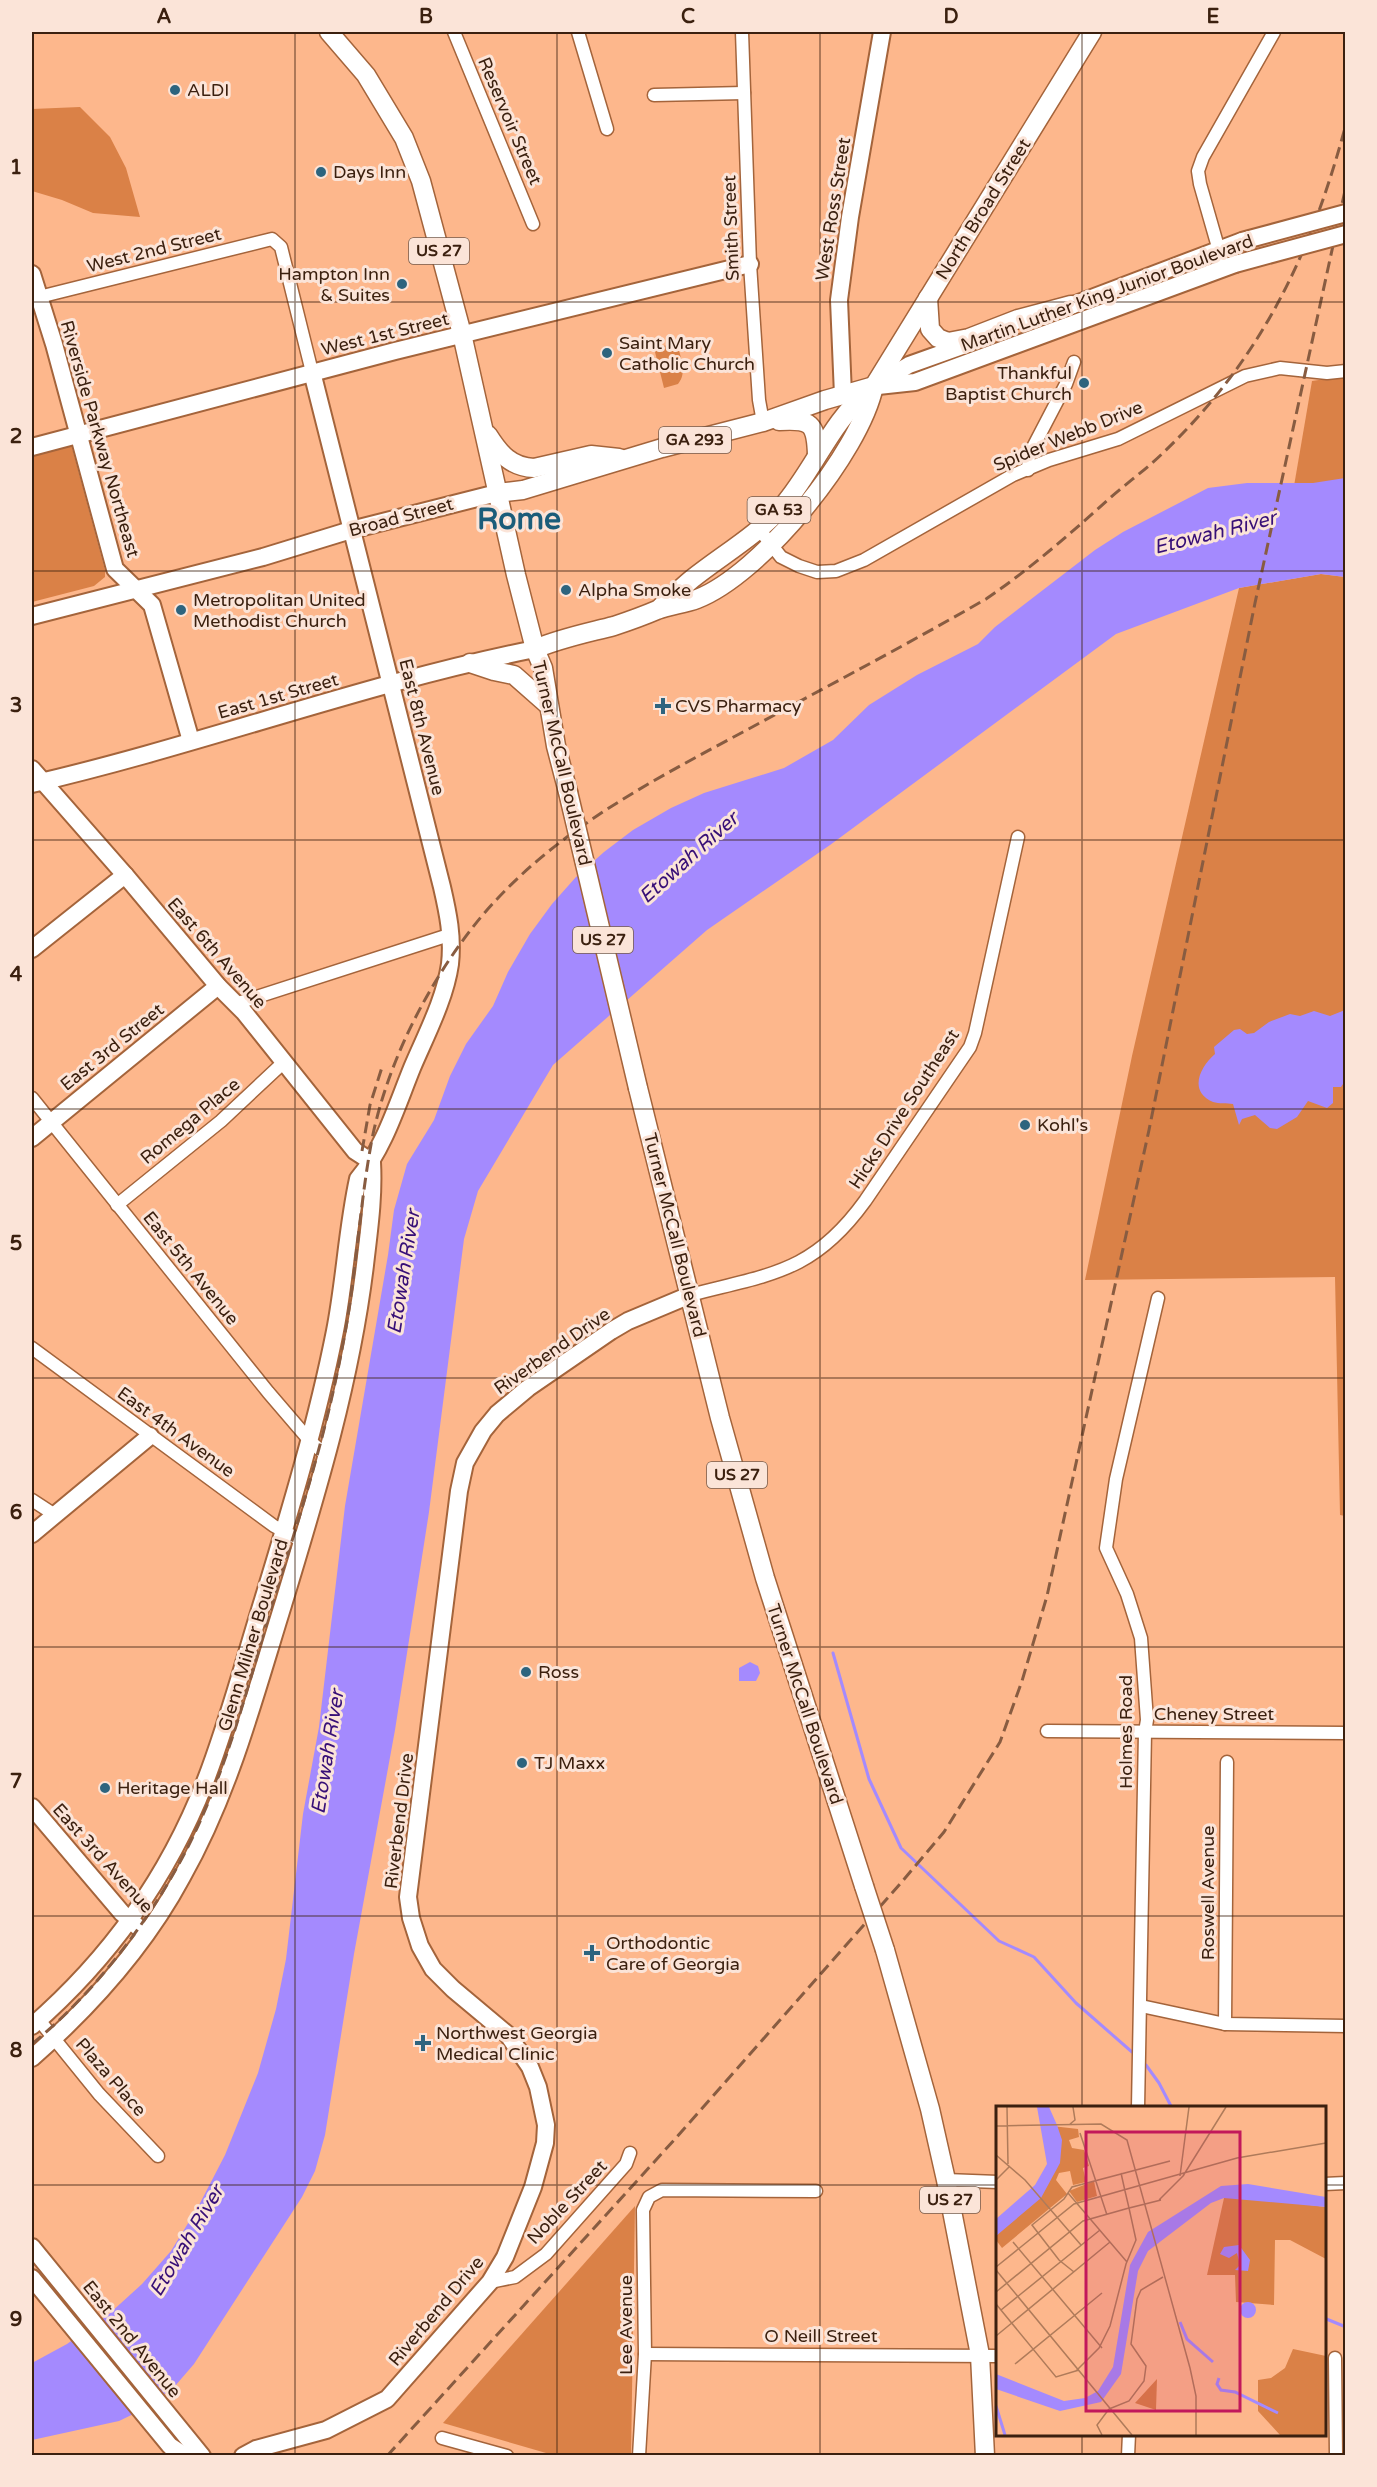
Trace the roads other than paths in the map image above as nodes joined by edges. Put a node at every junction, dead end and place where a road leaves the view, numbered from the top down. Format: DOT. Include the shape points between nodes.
graph roads {
  1 [pos="329,32"];
  2 [pos="454,32"];
  3 [pos="578,32"];
  4 [pos="742,32"];
  5 [pos="882,32"];
  6 [pos="1092,32"];
  7 [pos="1274,32"];
  8 [pos="744,93"];
  9 [pos="654,95"];
  10 [pos="607,129"];
  11 [pos="1346,213"];
  12 [pos="533,224"];
  13 [pos="1346,234"];
  14 [pos="1219,249"];
  15 [pos="750,264"];
  16 [pos="1230,266"];
  17 [pos="32,274"];
  18 [pos="39,297"];
  19 [pos="928,298"];
  20 [pos="1071,306"];
  21 [pos="462,334"];
  22 [pos="1074,362"];
  23 [pos="1346,371"];
  24 [pos="312,372"];
  25 [pos="874,386"];
  26 [pos="843,395"];
  27 [pos="763,422"];
  28 [pos="484,428"];
  29 [pos="79,434"];
  30 [pos="32,447"];
  31 [pos="817,455"];
  32 [pos="627,459"];
  33 [pos="1028,470"];
  34 [pos="497,493"];
  35 [pos="759,529"];
  36 [pos="351,530"];
  37 [pos="771,547"];
  38 [pos="136,588"];
  39 [pos="658,610"];
  40 [pos="32,616"];
  41 [pos="536,649"];
  42 [pos="470,663"];
  43 [pos="391,685"];
  44 [pos="549,705"];
  45 [pos="191,741"];
  46 [pos="35,778"];
  47 [pos="1018,837"];
  48 [pos="125,874"];
  49 [pos="452,934"];
  50 [pos="32,949"];
  51 [pos="218,986"];
  52 [pos="235,1004"];
  53 [pos="284,1062"];
  54 [pos="32,1098"];
  55 [pos="50,1122"];
  56 [pos="32,1138"];
  57 [pos="372,1162"];
  58 [pos="117,1205"];
  59 [pos="690,1296"];
  60 [pos="1158,1298"];
  61 [pos="32,1348"];
  62 [pos="150,1436"];
  63 [pos="310,1441"];
  64 [pos="327,1456"];
  65 [pos="32,1500"];
  66 [pos="55,1515"];
  67 [pos="284,1531"];
  68 [pos="32,1534"];
  69 [pos="303,1541"];
  70 [pos="1047,1731"];
  71 [pos="1145,1732"];
  72 [pos="1346,1733"];
  73 [pos="1227,1762"];
  74 [pos="32,1807"];
  75 [pos="130,1920"];
  76 [pos="146,1934"];
  77 [pos="1141,2006"];
  78 [pos="35,2023"];
  79 [pos="1225,2024"];
  80 [pos="1346,2026"];
  81 [pos="53,2039"];
  82 [pos="32,2058"];
  83 [pos="1138,2106"];
  84 [pos="630,2153"];
  85 [pos="158,2156"];
  86 [pos="946,2180"];
  87 [pos="996,2182"];
  88 [pos="1346,2183"];
  89 [pos="1326,2184"];
  90 [pos="816,2191"];
  91 [pos="32,2247"];
  92 [pos="32,2278"];
  93 [pos="490,2282"];
  94 [pos="645,2354"];
  95 [pos="989,2355"];
  96 [pos="1335,2358"];
  97 [pos="1129,2436"];
  98 [pos="442,2438"];
  99 [pos="185,2456"];
  100 [pos="202,2456"];
  101 [pos="243,2456"];
  102 [pos="507,2456"];
  103 [pos="639,2456"];
  104 [pos="985,2456"];
  105 [pos="1128,2456"];
  106 [pos="1336,2456"];
  1 -- 21 [label="main road, Turner McCall Boulevard / US 27" via="366,75 404,138 421,181"];
  2 -- 12 [label="street, Reservoir Street"];
  3 -- 10 [label="street"];
  4 -- 8 [label="street, Smith Street"];
  5 -- 26 [label="street, West Ross Street" via="839,300"];
  6 -- 19 [label="main road, North Broad Street / GA 53"];
  7 -- 14 [label="street" via="1200,165 1200,184"];
  8 -- 9 [label="street"];
  8 -- 15 [label="street, Smith Street"];
  11 -- 14 [label="street, Martin Luther King Junior Boulevard / GA 293, bridge"];
  13 -- 16 [label="street, Martin Luther King Junior Boulevard / GA 293, bridge"];
  14 -- 16 [label="street"];
  14 -- 20 [label="street, Martin Luther King Junior Boulevard / GA 293"];
  15 -- 21 [label="street, West 1st Street"];
  15 -- 27 [label="street, Smith Street"];
  16 -- 25 [label="street, Martin Luther King Junior Boulevard / GA 293" via="915,382"];
  17 -- 18 [label="street, Riverside Parkway Northeast"];
  18 -- 24 [label="street, West 2nd Street" via="272,238 281,247"];
  18 -- 29 [label="street, Riverside Parkway Northeast"];
  19 -- 20 [label="main road" via="930,329 948,342"];
  19 -- 25 [label="main road, North Broad Street / GA 53"];
  20 -- 25 [label="street, Martin Luther King Junior Boulevard / GA 293" via="909,365"];
  21 -- 24 [label="street, West 1st Street"];
  21 -- 28 [label="main road, Turner McCall Boulevard / US 27"];
  22 -- 33 [label="street" via="1029,455"];
  23 -- 33 [label="street, Spider Webb Drive" via="1280,369 1245,376 1118,439"];
  24 -- 29 [label="street, West 1st Street"];
  24 -- 36 [label="street, East 8th Avenue"];
  25 -- 26 [label="main road, Broad Street / GA 293"];
  25 -- 31 [label="main road, Martin Luther King Junior Boulevard / GA 53" via="846,412"];
  25 -- 37 [label="main road, GA 53" via="870,403 843,455"];
  26 -- 27 [label="main road, Broad Street / GA 293"];
  27 -- 31 [label="main road" via="808,422 815,432"];
  27 -- 32 [label="main road, Broad Street / GA 293"];
  28 -- 32 [label="main road" via="500,454 525,467 591,455"];
  28 -- 34 [label="main road, Turner McCall Boulevard / US 27"];
  29 -- 30 [label="street, West 1st Street"];
  29 -- 38 [label="street, Riverside Parkway Northeast" via="115,569"];
  31 -- 35 [label="main road, Martin Luther King Junior Boulevard / GA 53" via="801,483"];
  32 -- 34 [label="main road, Broad Street / GA 293" via="523,490"];
  33 -- 37 [label="street, Spider Webb Drive" via="941,514 864,560 836,571 817,572 799,567"];
  34 -- 36 [label="street, Broad Street"];
  34 -- 41 [label="main road, Turner McCall Boulevard / US 27"];
  35 -- 37 [label="street, Spider Webb Drive"];
  35 -- 39 [label="main road, Martin Luther King Junior Boulevard / GA 53"];
  36 -- 38 [label="street, Broad Street" via="263,557"];
  36 -- 43 [label="street, East 8th Avenue"];
  37 -- 39 [label="main road, GA 53" via="733,578 698,599"];
  38 -- 40 [label="street, Broad Street"];
  38 -- 45 [label="street, Riverside Parkway Northeast" via="152,605"];
  39 -- 41 [label="main road, GA 53"];
  41 -- 42 [label="street, East 1st Street"];
  41 -- 44 [label="main road, Turner McCall Boulevard / US 27"];
  42 -- 43 [label="street, East 1st Street"];
  42 -- 44 [label="main road" via="514,675"];
  43 -- 45 [label="street, East 1st Street"];
  43 -- 49 [label="street, East 8th Avenue"];
  44 -- 59 [label="main road, Turner McCall Boulevard / US 27, bridge"];
  45 -- 46 [label="street, East 1st Street"];
  46 -- 48 [label="street, East 6th Avenue"];
  47 -- 59 [label="street, Hicks Drive Southeast" via="970,1047 865,1201 820,1250 791,1267"];
  48 -- 50 [label="street"];
  48 -- 51 [label="street, East 6th Avenue"];
  49 -- 52 [label="street"];
  49 -- 57 [label="street, Glenn Milner Boulevard" via="447,980"];
  51 -- 52 [label="street, East 6th Avenue"];
  51 -- 55 [label="street, East 3rd Street"];
  52 -- 53 [label="street, East 6th Avenue"];
  53 -- 57 [label="street, East 6th Avenue" via="355,1151"];
  53 -- 58 [label="street, Romega Place" via="221,1121"];
  54 -- 55 [label="street, East 5th Avenue"];
  55 -- 56 [label="street, East 3rd Street"];
  55 -- 58 [label="street, East 5th Avenue"];
  57 -- 63 [label="street, Glenn Milner Boulevard" via="358,1179 336,1328"];
  57 -- 64 [label="street, Glenn Milner Boulevard" via="374,1193 363,1286"];
  58 -- 63 [label="street, East 5th Avenue"];
  59 -- 86 [label="main road, Turner McCall Boulevard / US 27, bridge" via="765,1578 885,1950"];
  59 -- 93 [label="street, Riverbend Drive" via="611,1331 497,1414 465,1463 459,1491 408,1897 420,1946 433,1969 508,2035 530,2067 543,2107 545,2143 533,2187 505,2257"];
  60 -- 71 [label="street, Holmes Road" via="1116,1479 1106,1548 1141,1638"];
  61 -- 62 [label="street, East 4th Avenue"];
  62 -- 66 [label="street"];
  62 -- 67 [label="street, East 4th Avenue"];
  63 -- 64 [label="street, East 5th Avenue"];
  63 -- 67 [label="street, Glenn Milner Boulevard"];
  64 -- 69 [label="street, Glenn Milner Boulevard"];
  65 -- 66 [label="street"];
  66 -- 68 [label="street"];
  67 -- 69 [label="street, East 4th Avenue"];
  67 -- 75 [label="street, Glenn Milner Boulevard" via="205,1782 168,1861"];
  69 -- 76 [label="street, Glenn Milner Boulevard" via="227,1785 182,1879"];
  70 -- 71 [label="street, Cheney Street"];
  71 -- 72 [label="street, Cheney Street"];
  71 -- 77 [label="street, Holmes Road"];
  73 -- 79 [label="street, Roswell Avenue"];
  74 -- 75 [label="street, East 3rd Avenue"];
  75 -- 76 [label="street, East 3rd Avenue"];
  75 -- 78 [label="street, Glenn Milner Boulevard" via="80,1982"];
  76 -- 81 [label="street, Glenn Milner Boulevard" via="99,1993"];
  77 -- 79 [label="street"];
  77 -- 83 [label="street, Holmes Road"];
  78 -- 81 [label="street, Plaza Place"];
  79 -- 80 [label="street"];
  81 -- 82 [label="street, Glenn Milner Boulevard"];
  81 -- 85 [label="street, Plaza Place"];
  84 -- 93 [label="street, Noble Street" via="626,2164 546,2254 515,2277"];
  86 -- 87 [label="street"];
  86 -- 95 [label="main road, Turner McCall Boulevard / US 27"];
  88 -- 89 [label="street"];
  90 -- 94 [label="street, Lee Avenue" via="662,2190 649,2197 643,2210"];
  91 -- 100 [label="street, East 2nd Avenue"];
  92 -- 99 [label="street" via="170,2446"];
  93 -- 101 [label="street, Riverbend Drive" via="387,2399 326,2430"];
  94 -- 95 [label="street, O Neill Street"];
  94 -- 103 [label="street, Lee Avenue"];
  95 -- 104 [label="main road, Turner McCall Boulevard / US 27"];
  96 -- 106 [label="street"];
  97 -- 105 [label="street"];
  98 -- 102 [label="street"];
}
